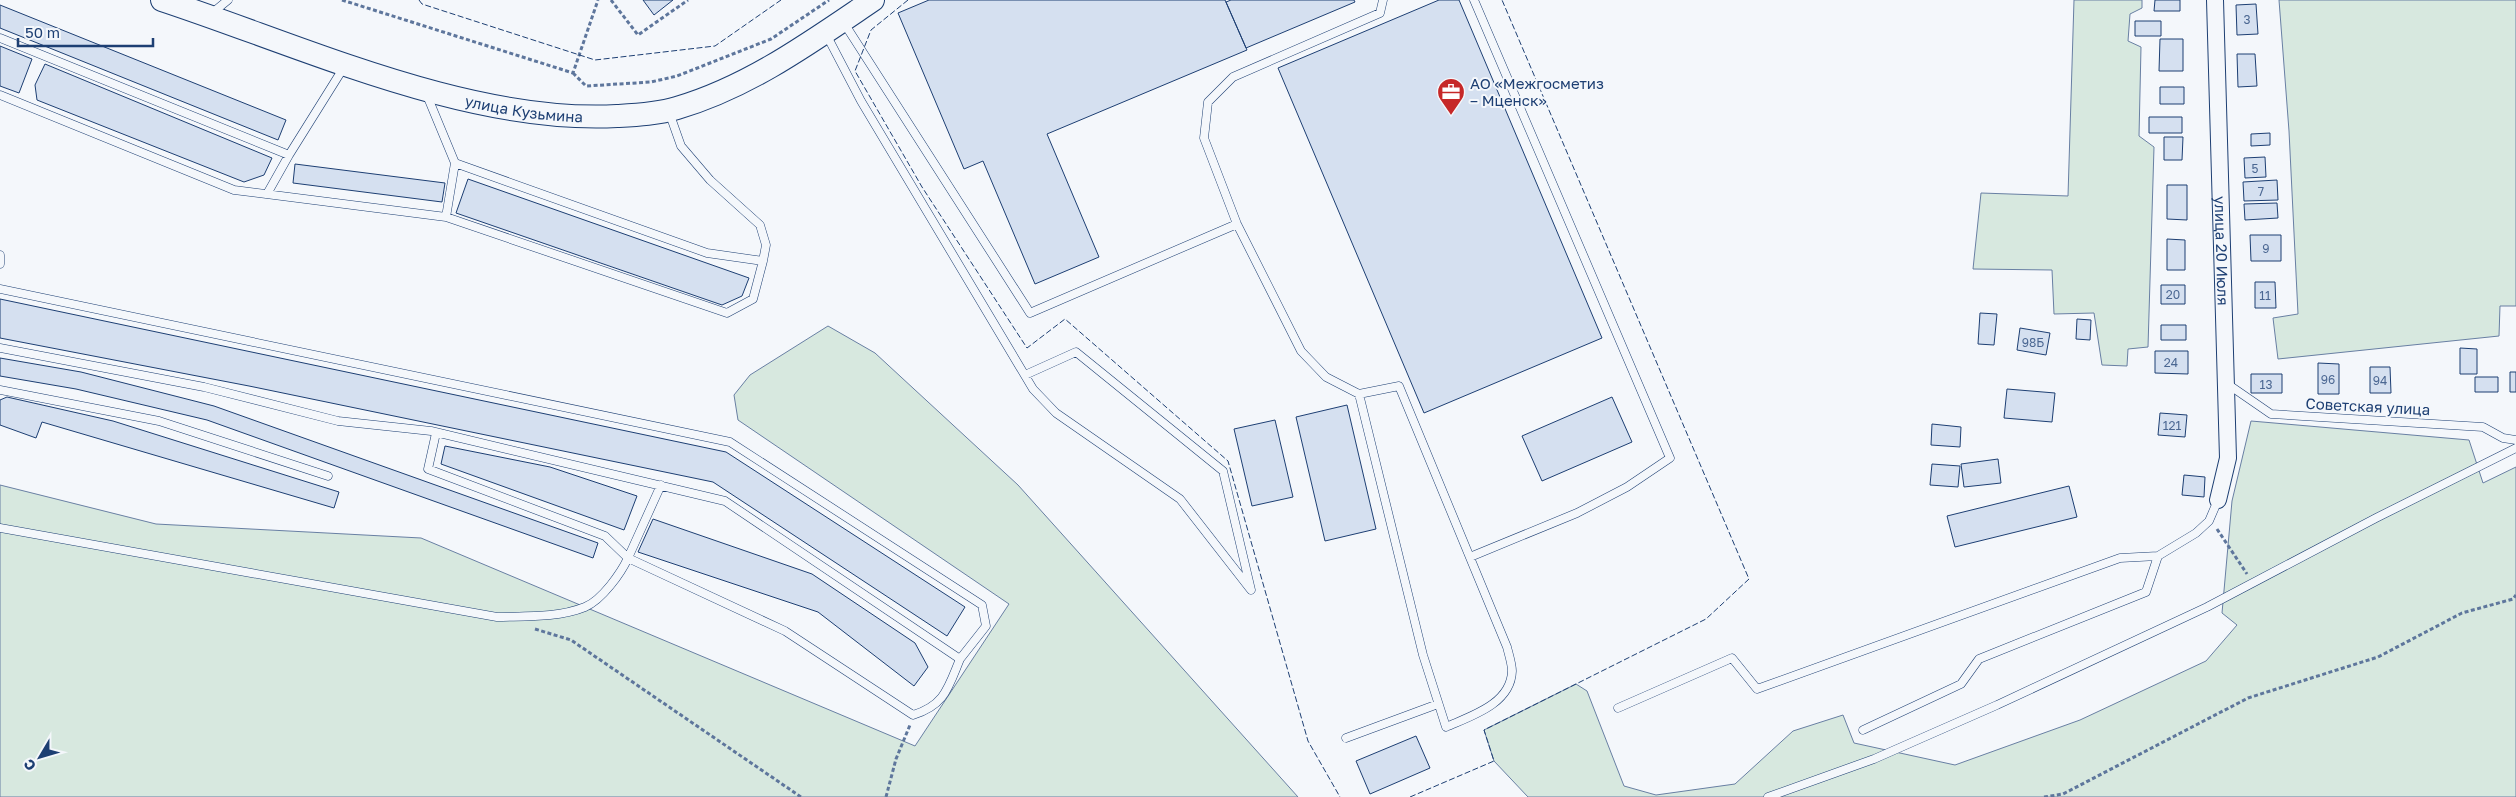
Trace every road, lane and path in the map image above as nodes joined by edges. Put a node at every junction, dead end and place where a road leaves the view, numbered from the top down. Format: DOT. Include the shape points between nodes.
graph roads {
  1 [pos="162,0"];
  2 [pos="228,0"];
  3 [pos="342,0"];
  4 [pos="598,0"];
  5 [pos="611,0"];
  6 [pos="688,0"];
  7 [pos="829,0"];
  8 [pos="873,0"];
  9 [pos="1383,0"];
  10 [pos="1474,0"];
  11 [pos="2214,0"];
  12 [pos="209,15"];
  13 [pos="834,27"];
  14 [pos="0,38"];
  15 [pos="346,64"];
  16 [pos="572,74"];
  17 [pos="425,89"];
  18 [pos="0,95"];
  19 [pos="668,110"];
  20 [pos="289,155"];
  21 [pos="456,163"];
  22 [pos="267,194"];
  23 [pos="446,217"];
  24 [pos="1238,224"];
  25 [pos="0,255"];
  26 [pos="763,261"];
  27 [pos="0,264"];
  28 [pos="0,289"];
  29 [pos="0,348"];
  30 [pos="1025,375"];
  31 [pos="2225,383"];
  32 [pos="0,390"];
  33 [pos="1359,394"];
  34 [pos="436,432"];
  35 [pos="2516,440"];
  36 [pos="2516,448"];
  37 [pos="328,476"];
  38 [pos="661,485"];
  39 [pos="2218,500"];
  40 [pos="2209,521"];
  41 [pos="0,528"];
  42 [pos="2158,556"];
  43 [pos="1470,557"];
  44 [pos="628,558"];
  45 [pos="2253,582"];
  46 [pos="2516,596"];
  47 [pos="534,629"];
  48 [pos="960,659"];
  49 [pos="1438,704"];
  50 [pos="1618,708"];
  51 [pos="913,715"];
  52 [pos="1863,730"];
  53 [pos="1346,738"];
  54 [pos="2063,796"];
  55 [pos="801,797"];
  56 [pos="886,797"];
  57 [pos="1768,797"];
  58 [pos="2044,797"];
  1 -- 12 [label="main road, улица Кузьмина"];
  2 -- 12 [label="lane"];
  3 -- 16 [label="path"];
  4 -- 16 [label="path"];
  5 -- 6 [label="path" via="638,35"];
  7 -- 16 [label="path" via="771,39 677,76 651,82 586,86"];
  8 -- 13 [label="main road, улица Кузьмина"];
  9 -- 24 [label="lane" via="1380,13 1234,77 1208,102 1204,138"];
  10 -- 43 [label="lane" via="1670,458 1627,487 1577,512"];
  11 -- 31 [label="street, улица 20 Июля"];
  12 -- 15 [label="main road, улица Кузьмина"];
  13 -- 19 [label="main road, улица Кузьмина" via="727,90"];
  13 -- 24 [label="lane" via="1030,313"];
  13 -- 30 [label="lane" via="861,101"];
  14 -- 20 [label="lane"];
  15 -- 17 [label="main road, улица Кузьмина"];
  15 -- 20 [label="lane"];
  17 -- 19 [label="main road, улица Кузьмина" via="496,106 559,116 626,116"];
  17 -- 21 [label="lane"];
  18 -- 22 [label="lane" via="234,190"];
  19 -- 26 [label="lane" via="681,146 710,180 760,226 766,245"];
  20 -- 22 [label="lane"];
  21 -- 23 [label="lane"];
  21 -- 26 [label="lane" via="707,253"];
  22 -- 23 [label="lane"];
  23 -- 26 [label="lane" via="727,313 753,300"];
  24 -- 33 [label="lane" via="1301,351 1326,377"];
  25 -- 27 [label="lane"];
  28 -- 48 [label="lane" via="730,442 982,605 986,626"];
  29 -- 34 [label="lane" via="204,387 338,421"];
  30 -- 30 [label="lane" via="1033,389 1056,413 1180,499 1252,590 1223,471 1076,352"];
  31 -- 35 [label="lane, Советская улица" via="2271,414 2483,427 2503,438"];
  31 -- 39 [label="street, улица 20 Июля" via="2228,458"];
  32 -- 37 [label="lane" via="158,421"];
  33 -- 43 [label="lane" via="1399,386"];
  33 -- 49 [label="lane"];
  34 -- 38 [label="lane"];
  34 -- 44 [label="lane" via="428,469 605,536"];
  36 -- 45 [label="lane"];
  38 -- 44 [label="lane"];
  38 -- 48 [label="lane" via="725,501"];
  39 -- 40 [label="lane"];
  40 -- 42 [label="lane" via="2196,533"];
  40 -- 45 [label="path" via="2226,540"];
  41 -- 44 [label="lane" via="497,617 542,616 587,606 618,578"];
  42 -- 50 [label="lane" via="2120,558 1757,690 1732,658"];
  42 -- 52 [label="lane" via="2146,592 1979,658 1961,684"];
  43 -- 49 [label="lane" via="1508,648 1512,671 1507,690 1495,703 1473,716 1446,726"];
  44 -- 51 [label="lane" via="785,631"];
  45 -- 57 [label="lane" via="1997,706 1874,758"];
  46 -- 54 [label="path" via="2462,613 2378,656 2248,698"];
  47 -- 55 [label="path" via="570,640"];
  48 -- 51 [label="lane" via="947,691 930,710"];
  49 -- 53 [label="lane"];
  51 -- 56 [label="path"];
  54 -- 58 [label="path"];
}
